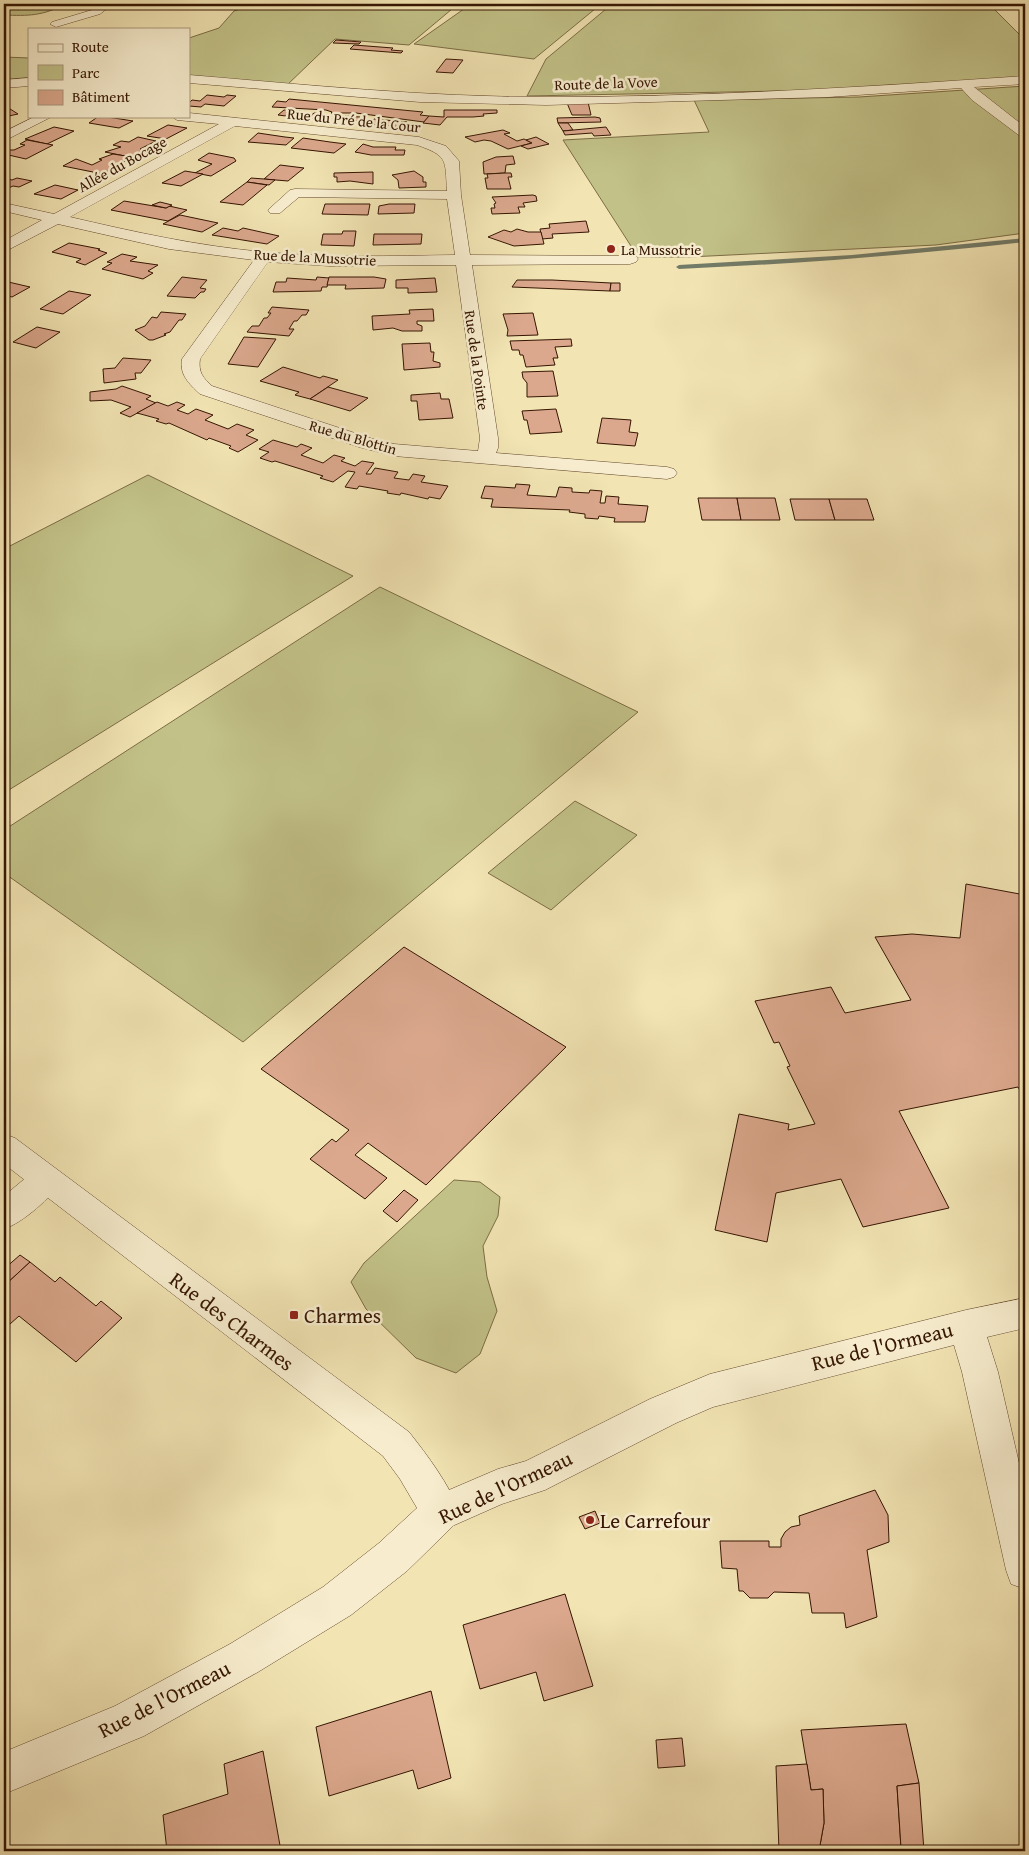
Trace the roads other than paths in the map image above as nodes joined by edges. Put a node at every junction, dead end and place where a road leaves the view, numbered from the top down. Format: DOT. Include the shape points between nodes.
graph roads {
  1 [pos="107,4"];
  2 [pos="56,24"];
  3 [pos="190,79"];
  4 [pos="1025,80"];
  5 [pos="28,82"];
  6 [pos="4,84"];
  7 [pos="965,85"];
  8 [pos="43,118"];
  9 [pos="190,118"];
  10 [pos="231,123"];
  11 [pos="1025,133"];
  12 [pos="4,137"];
  13 [pos="454,195"];
  14 [pos="4,207"];
  15 [pos="275,210"];
  16 [pos="55,218"];
  17 [pos="4,247"];
  18 [pos="264,256"];
  19 [pos="630,259"];
  20 [pos="463,260"];
  21 [pos="484,458"];
  22 [pos="667,474"];
  23 [pos="4,1147"];
  24 [pos="45,1180"];
  25 [pos="4,1215"];
  26 [pos="1025,1313"];
  27 [pos="966,1326"];
  28 [pos="441,1512"];
  29 [pos="1025,1570"];
  30 [pos="4,1773"];
  1 -- 2 [label="street" via="96,12"];
  3 -- 7 [label="street, Route de la Vove" via="420,98 546,101 828,93"];
  4 -- 7 [label="street, Route de la Vove"];
  5 -- 6 [label="street"];
  7 -- 11 [label="street"];
  8 -- 12 [label="street"];
  9 -- 10 [label="street, Rue du Pré de la Cour"];
  10 -- 13 [label="street, Rue du Pré de la Cour" via="419,141 441,149 452,161"];
  10 -- 16 [label="street, Allée du Bocage"];
  13 -- 15 [label="street" via="295,193"];
  13 -- 20 [label="street, Rue du Pré de la Cour"];
  14 -- 16 [label="street, Rue de la Mussotrie"];
  16 -- 17 [label="street, Allée du Bocage"];
  16 -- 18 [label="street, Rue de la Mussotrie" via="169,244"];
  18 -- 20 [label="street, Rue de la Mussotrie" via="330,261"];
  18 -- 21 [label="street, Rue du Blottin" via="191,359 189,367 194,380 206,390 366,443 394,450"];
  19 -- 20 [label="street, Rue de la Mussotrie"];
  20 -- 21 [label="street, Rue de la Pointe" via="489,438"];
  21 -- 22 [label="street, Rue du Blottin"];
  23 -- 24 [label="street, Rue des Charmes"];
  24 -- 25 [label="street"];
  24 -- 28 [label="street, Rue des Charmes" via="396,1444"];
  26 -- 27 [label="street, Rue de l'Ormeau"];
  27 -- 28 [label="street, Rue de l'Ormeau" via="710,1391 663,1411 532,1478 498,1487"];
  27 -- 29 [label="street" via="980,1372"];
  28 -- 30 [label="street, Rue de l'Ormeau" via="393,1557 337,1601 244,1658 129,1721"];
}
